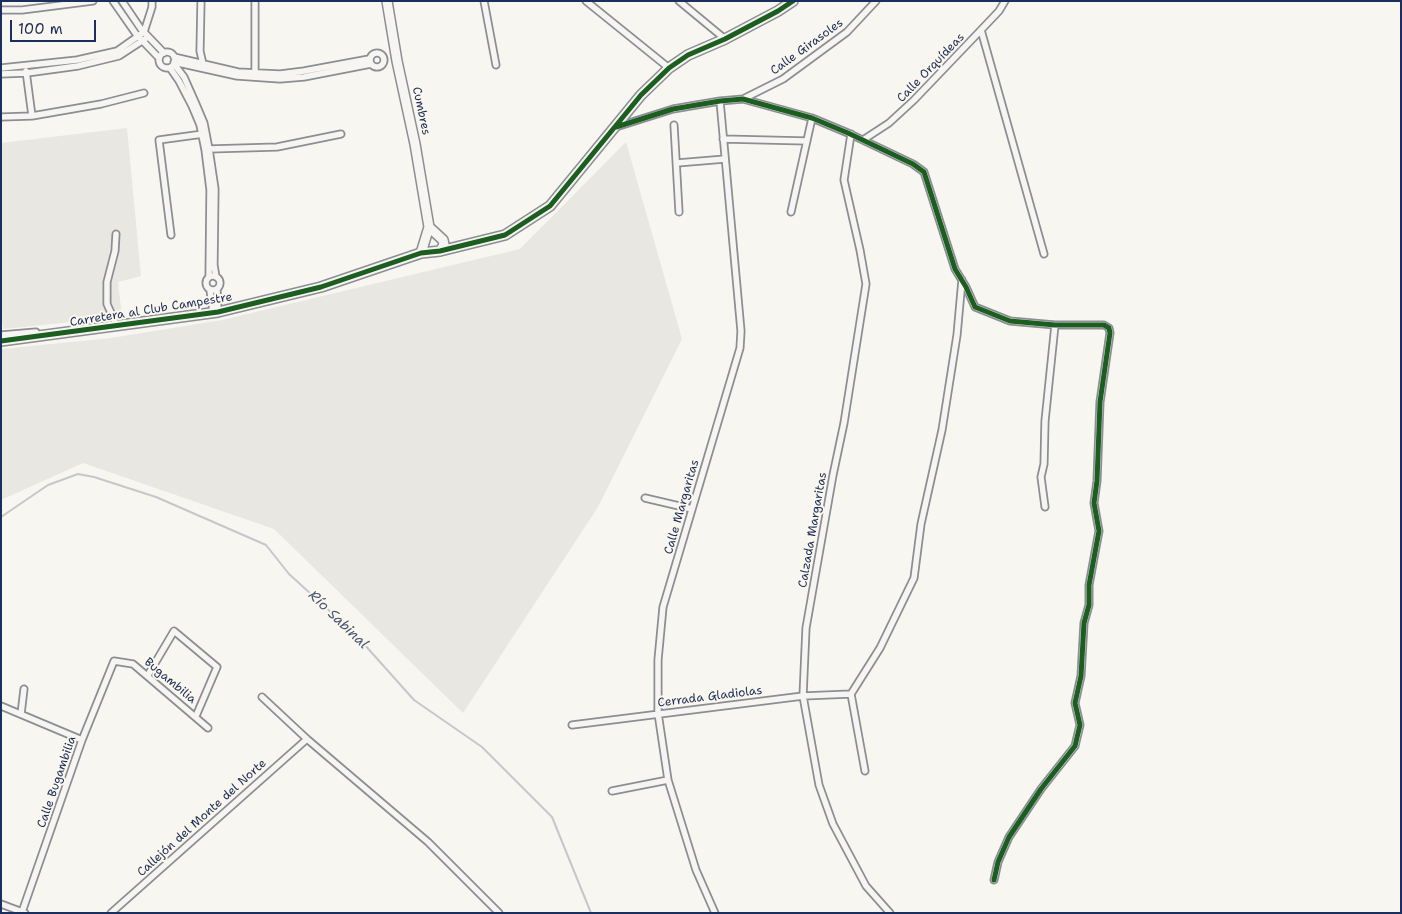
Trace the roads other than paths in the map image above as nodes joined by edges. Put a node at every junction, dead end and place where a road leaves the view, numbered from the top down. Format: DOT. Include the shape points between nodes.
graph roads {
  1 [pos="94,1"];
  2 [pos="113,1"];
  3 [pos="122,1"];
  4 [pos="152,1"];
  5 [pos="201,1"];
  6 [pos="255,1"];
  7 [pos="387,1"];
  8 [pos="484,1"];
  9 [pos="586,1"];
  10 [pos="679,1"];
  11 [pos="793,1"];
  12 [pos="876,1"];
  13 [pos="1005,1"];
  14 [pos="1,10"];
  15 [pos="981,30"];
  16 [pos="144,36"];
  17 [pos="725,39"];
  18 [pos="200,52"];
  19 [pos="164,53"];
  20 [pos="159,58"];
  21 [pos="397,59"];
  22 [pos="384,60"];
  23 [pos="190,61"];
  24 [pos="370,62"];
  25 [pos="173,63"];
  26 [pos="203,64"];
  27 [pos="496,64"];
  28 [pos="1,68"];
  29 [pos="669,68"];
  30 [pos="26,70"];
  31 [pos="1,74"];
  32 [pos="255,76"];
  33 [pos="144,93"];
  34 [pos="743,99"];
  35 [pos="720,100"];
  36 [pos="32,116"];
  37 [pos="1,117"];
  38 [pos="812,118"];
  39 [pos="674,125"];
  40 [pos="616,127"];
  41 [pos="204,134"];
  42 [pos="341,134"];
  43 [pos="851,134"];
  44 [pos="723,139"];
  45 [pos="863,140"];
  46 [pos="807,141"];
  47 [pos="210,149"];
  48 [pos="725,159"];
  49 [pos="677,163"];
  50 [pos="679,212"];
  51 [pos="791,212"];
  52 [pos="429,227"];
  53 [pos="116,234"];
  54 [pos="171,235"];
  55 [pos="440,251"];
  56 [pos="421,253"];
  57 [pos="1044,254"];
  58 [pos="209,277"];
  59 [pos="216,277"];
  60 [pos="962,280"];
  61 [pos="217,289"];
  62 [pos="210,290"];
  63 [pos="216,312"];
  64 [pos="1055,324"];
  65 [pos="117,326"];
  66 [pos="45,335"];
  67 [pos="1,336"];
  68 [pos="1,341"];
  69 [pos="645,498"];
  70 [pos="1045,507"];
  71 [pos="692,509"];
  72 [pos="114,660"];
  73 [pos="148,675"];
  74 [pos="24,689"];
  75 [pos="851,694"];
  76 [pos="803,696"];
  77 [pos="262,698"];
  78 [pos="1,706"];
  79 [pos="658,713"];
  80 [pos="21,714"];
  81 [pos="196,716"];
  82 [pos="572,725"];
  83 [pos="208,728"];
  84 [pos="307,739"];
  85 [pos="82,740"];
  86 [pos="865,771"];
  87 [pos="668,780"];
  88 [pos="612,791"];
  89 [pos="994,880"];
  90 [pos="1,904"];
  91 [pos="23,912"];
  92 [pos="111,913"];
  93 [pos="499,913"];
  94 [pos="715,913"];
  95 [pos="890,913"];
  1 -- 14 [label="street"];
  2 -- 16 [label="street"];
  3 -- 16 [label="street"];
  4 -- 16 [label="street"];
  5 -- 18 [label="street"];
  6 -- 32 [label="street"];
  7 -- 21 [label="street, Cumbres"];
  8 -- 27 [label="street"];
  9 -- 29 [label="street"];
  10 -- 17 [label="street"];
  11 -- 17 [label="street, Carretera al Club Campestre"];
  12 -- 34 [label="street, Calle Girasoles" via="847,32 783,79"];
  13 -- 15 [label="street, Calle Orquídeas"];
  15 -- 45 [label="street, Calle Orquídeas" via="908,106"];
  15 -- 57 [label="street"];
  16 -- 19 [label="street"];
  16 -- 20 [label="street"];
  16 -- 30 [label="street" via="117,51"];
  17 -- 29 [label="street, Carretera al Club Campestre" via="688,55"];
  18 -- 23 [label="street"];
  18 -- 26 [label="street"];
  19 -- 20 [label="street"];
  19 -- 25 [label="street" via="171,53"];
  20 -- 25 [label="street" via="162,67"];
  21 -- 22 [label="street"];
  21 -- 52 [label="street, Cumbres"];
  22 -- 24 [label="street" via="378,68"];
  22 -- 24 [label="street" via="376,52 371,55"];
  23 -- 25 [label="street"];
  23 -- 26 [label="street"];
  24 -- 32 [label="street" via="280,79"];
  25 -- 32 [label="street" via="237,76"];
  25 -- 41 [label="street" via="184,77 196,104"];
  26 -- 32 [label="street"];
  28 -- 30 [label="street"];
  29 -- 40 [label="street, Carretera al Club Campestre"];
  30 -- 31 [label="street"];
  30 -- 36 [label="street"];
  33 -- 36 [label="street"];
  34 -- 35 [label="street"];
  34 -- 38 [label="street"];
  35 -- 40 [label="street" via="673,109"];
  35 -- 44 [label="street, Calle Margaritas"];
  36 -- 37 [label="street"];
  38 -- 43 [label="street"];
  38 -- 46 [label="street"];
  39 -- 49 [label="street"];
  40 -- 55 [label="street, Carretera al Club Campestre" via="550,206 505,235"];
  41 -- 47 [label="street"];
  41 -- 54 [label="street" via="159,140"];
  41 -- 58 [label="street" via="210,190"];
  42 -- 47 [label="street" via="277,147"];
  43 -- 45 [label="street"];
  43 -- 76 [label="street, Calzada Margaritas" via="844,180 866,284 806,628"];
  44 -- 46 [label="street"];
  44 -- 48 [label="street, Calle Margaritas"];
  45 -- 60 [label="street" via="924,172 955,269"];
  46 -- 51 [label="street"];
  47 -- 59 [label="street" via="215,190"];
  48 -- 49 [label="street"];
  48 -- 71 [label="street, Calle Margaritas" via="740,348"];
  49 -- 50 [label="street"];
  52 -- 55 [label="street, Cumbres" via="443,240"];
  52 -- 56 [label="street, Cumbres"];
  53 -- 65 [label="street" via="107,282 107,304"];
  55 -- 56 [label="street, Carretera al Club Campestre"];
  56 -- 63 [label="street, Carretera al Club Campestre" via="321,287"];
  58 -- 59 [label="street"];
  58 -- 62 [label="street" via="206,284"];
  59 -- 61 [label="street" via="220,282"];
  60 -- 64 [label="street" via="975,307 1010,321"];
  60 -- 75 [label="street" via="944,422 921,524 914,578 880,648"];
  61 -- 62 [label="street"];
  61 -- 63 [label="street"];
  62 -- 63 [label="street"];
  63 -- 65 [label="street, Carretera al Club Campestre"];
  64 -- 70 [label="street" via="1045,421 1042,477"];
  64 -- 89 [label="street" via="1104,325 1110,333 1100,402 1094,503 1099,531 1075,703 1080,725 1075,746 1041,789 1009,838"];
  65 -- 66 [label="street, Carretera al Club Campestre"];
  66 -- 67 [label="street" via="38,332"];
  66 -- 68 [label="street, Carretera al Club Campestre"];
  69 -- 71 [label="street"];
  71 -- 79 [label="street, Calle Margaritas" via="663,606"];
  72 -- 73 [label="street, Bugambilia" via="133,664"];
  72 -- 85 [label="street, Calle Bugambilia"];
  73 -- 81 [label="street, Bugambilia"];
  73 -- 81 [label="street" via="174,631 217,667"];
  74 -- 80 [label="street"];
  75 -- 76 [label="street, Cerrada Gladiolas"];
  75 -- 86 [label="street"];
  76 -- 79 [label="street, Cerrada Gladiolas"];
  76 -- 95 [label="street, Calzada Margaritas" via="819,785 833,824 866,886"];
  77 -- 84 [label="street"];
  78 -- 80 [label="street"];
  79 -- 82 [label="street, Cerrada Gladiolas"];
  79 -- 87 [label="street, Calle Margaritas"];
  80 -- 85 [label="street"];
  81 -- 83 [label="street, Bugambilia"];
  84 -- 92 [label="street, Callejón del Monte del Norte"];
  84 -- 93 [label="street" via="428,842"];
  85 -- 91 [label="street, Calle Bugambilia"];
  87 -- 88 [label="street"];
  87 -- 94 [label="street, Calle Margaritas" via="696,870"];
  90 -- 91 [label="street"];
}
